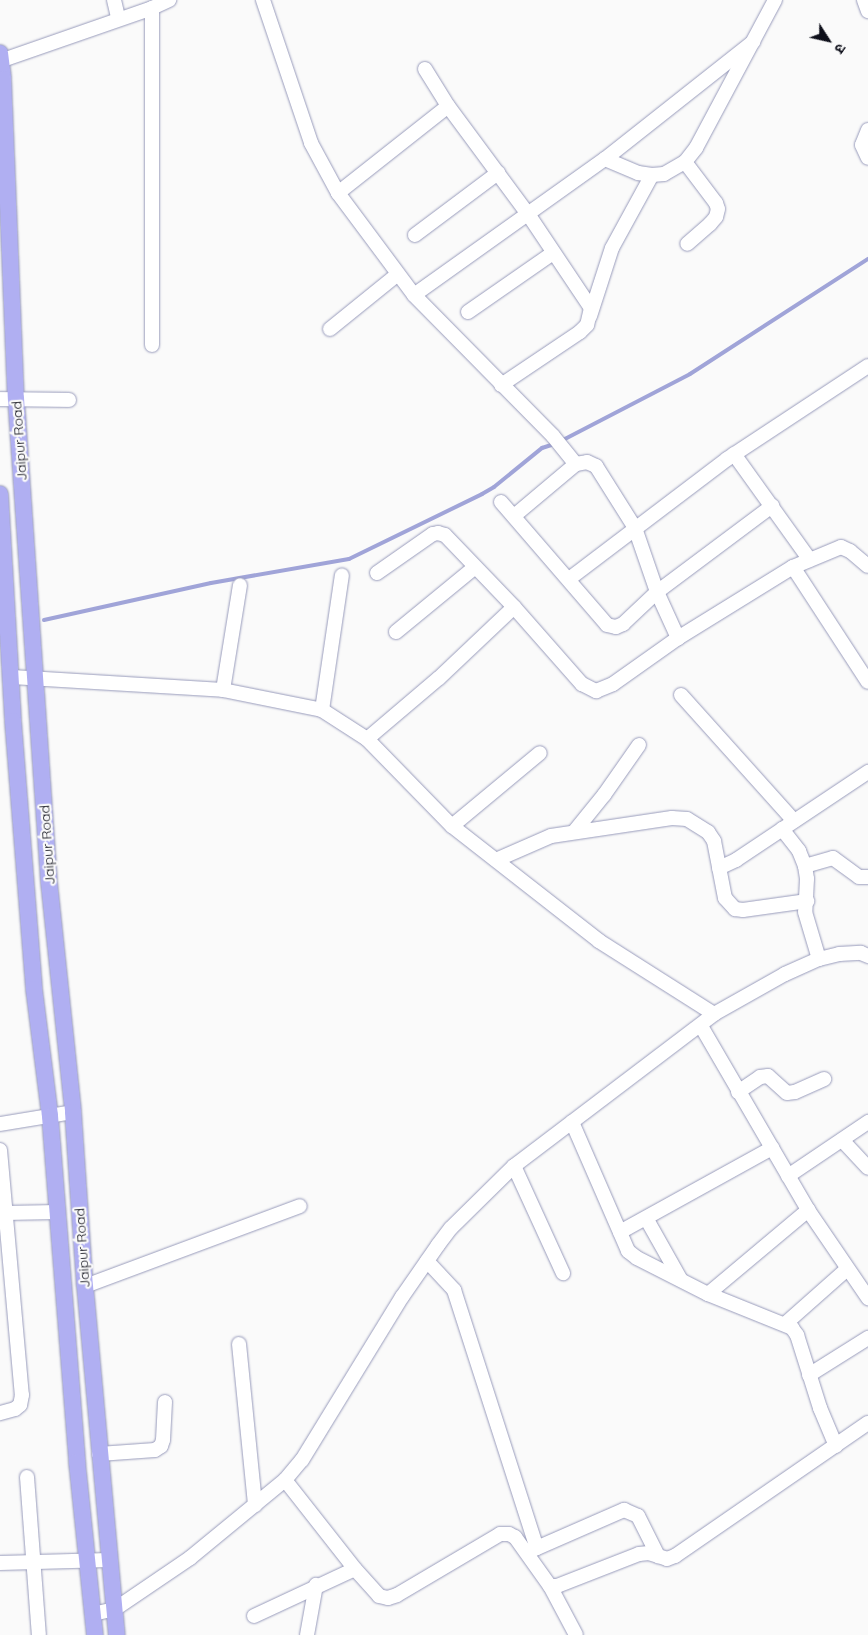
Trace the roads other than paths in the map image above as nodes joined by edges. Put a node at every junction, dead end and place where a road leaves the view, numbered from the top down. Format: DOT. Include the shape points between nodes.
graph roads {
  1 [pos="114,0"];
  2 [pos="169,0"];
  3 [pos="263,0"];
  4 [pos="776,0"];
  5 [pos="864,0"];
  6 [pos="152,8"];
  7 [pos="868,11"];
  8 [pos="118,18"];
  9 [pos="753,42"];
  10 [pos="0,53"];
  11 [pos="0,61"];
  12 [pos="425,69"];
  13 [pos="2,79"];
  14 [pos="448,106"];
  15 [pos="868,130"];
  16 [pos="868,158"];
  17 [pos="605,159"];
  18 [pos="685,162"];
  19 [pos="498,173"];
  20 [pos="652,176"];
  21 [pos="338,193"];
  22 [pos="528,214"];
  23 [pos="415,235"];
  24 [pos="687,244"];
  25 [pos="553,253"];
  26 [pos="398,274"];
  27 [pos="414,296"];
  28 [pos="468,312"];
  29 [pos="590,316"];
  30 [pos="330,329"];
  31 [pos="152,345"];
  32 [pos="868,366"];
  33 [pos="501,385"];
  34 [pos="8,399"];
  35 [pos="69,400"];
  36 [pos="734,454"];
  37 [pos="576,464"];
  38 [pos="0,494"];
  39 [pos="502,502"];
  40 [pos="772,506"];
  41 [pos="514,516"];
  42 [pos="635,528"];
  43 [pos="810,560"];
  44 [pos="868,566"];
  45 [pos="475,567"];
  46 [pos="794,567"];
  47 [pos="377,573"];
  48 [pos="342,575"];
  49 [pos="569,579"];
  50 [pos="240,585"];
  51 [pos="657,592"];
  52 [pos="514,607"];
  53 [pos="396,632"];
  54 [pos="678,638"];
  55 [pos="12,677"];
  56 [pos="35,680"];
  57 [pos="868,682"];
  58 [pos="223,690"];
  59 [pos="681,694"];
  60 [pos="322,710"];
  61 [pos="367,738"];
  62 [pos="639,745"];
  63 [pos="540,753"];
  64 [pos="868,772"];
  65 [pos="461,820"];
  66 [pos="794,821"];
  67 [pos="782,829"];
  68 [pos="574,832"];
  69 [pos="496,860"];
  70 [pos="805,866"];
  71 [pos="719,868"];
  72 [pos="868,877"];
  73 [pos="807,901"];
  74 [pos="868,956"];
  75 [pos="819,959"];
  76 [pos="714,1014"];
  77 [pos="701,1026"];
  78 [pos="824,1079"];
  79 [pos="738,1092"];
  80 [pos="73,1112"];
  81 [pos="50,1116"];
  82 [pos="572,1122"];
  83 [pos="868,1122"];
  84 [pos="0,1124"];
  85 [pos="842,1140"];
  86 [pos="772,1148"];
  87 [pos="0,1150"];
  88 [pos="514,1166"];
  89 [pos="868,1168"];
  90 [pos="788,1176"];
  91 [pos="300,1206"];
  92 [pos="808,1210"];
  93 [pos="58,1212"];
  94 [pos="5,1214"];
  95 [pos="646,1218"];
  96 [pos="620,1232"];
  97 [pos="427,1261"];
  98 [pos="847,1269"];
  99 [pos="563,1274"];
  100 [pos="681,1280"];
  101 [pos="85,1286"];
  102 [pos="708,1294"];
  103 [pos="868,1298"];
  104 [pos="785,1324"];
  105 [pos="868,1338"];
  106 [pos="239,1344"];
  107 [pos="810,1375"];
  108 [pos="165,1402"];
  109 [pos="0,1413"];
  110 [pos="868,1423"];
  111 [pos="836,1446"];
  112 [pos="99,1454"];
  113 [pos="27,1478"];
  114 [pos="285,1480"];
  115 [pos="255,1505"];
  116 [pos="532,1550"];
  117 [pos="658,1556"];
  118 [pos="87,1560"];
  119 [pos="109,1560"];
  120 [pos="0,1563"];
  121 [pos="34,1563"];
  122 [pos="355,1569"];
  123 [pos="316,1585"];
  124 [pos="550,1586"];
  125 [pos="115,1609"];
  126 [pos="93,1614"];
  127 [pos="254,1616"];
  128 [pos="39,1635"];
  129 [pos="95,1635"];
  130 [pos="117,1635"];
  131 [pos="307,1635"];
  132 [pos="576,1635"];
  1 -- 8 [label="street"];
  2 -- 6 [label="street"];
  3 -- 21 [label="street" via="311,144"];
  4 -- 9 [label="street"];
  5 -- 7 [label="street"];
  6 -- 8 [label="street"];
  6 -- 31 [label="street"];
  8 -- 11 [label="street"];
  9 -- 17 [label="street"];
  9 -- 18 [label="street" via="696,148"];
  10 -- 11 [label="main road, Jaipur Road"];
  11 -- 13 [label="main road, Jaipur Road"];
  12 -- 14 [label="street"];
  13 -- 34 [label="main road, Jaipur Road"];
  14 -- 19 [label="street"];
  14 -- 21 [label="street"];
  15 -- 16 [label="street" via="862,145"];
  17 -- 20 [label="street"];
  17 -- 22 [label="street"];
  18 -- 20 [label="street" via="664,174"];
  18 -- 24 [label="street" via="718,209 710,224"];
  19 -- 22 [label="street"];
  19 -- 23 [label="street"];
  20 -- 29 [label="street" via="612,248"];
  21 -- 26 [label="street"];
  22 -- 25 [label="street"];
  22 -- 27 [label="street"];
  25 -- 28 [label="street"];
  25 -- 29 [label="street" via="591,308"];
  26 -- 27 [label="street"];
  26 -- 30 [label="street"];
  27 -- 33 [label="street"];
  29 -- 33 [label="street" via="580,332"];
  32 -- 36 [label="street"];
  33 -- 37 [label="street" via="553,436"];
  34 -- 35 [label="street"];
  34 -- 56 [label="main road, Jaipur Road"];
  36 -- 40 [label="street"];
  36 -- 42 [label="street"];
  37 -- 41 [label="street"];
  37 -- 42 [label="street" via="586,462 596,466"];
  38 -- 55 [label="main road, Jaipur Road"];
  39 -- 41 [label="street"];
  40 -- 43 [label="street"];
  40 -- 51 [label="street"];
  41 -- 49 [label="street"];
  42 -- 49 [label="street"];
  42 -- 51 [label="street"];
  43 -- 44 [label="street" via="841,547"];
  43 -- 46 [label="street"];
  45 -- 47 [label="street" via="446,535 438,532"];
  45 -- 52 [label="street"];
  45 -- 53 [label="street"];
  46 -- 54 [label="street"];
  46 -- 57 [label="street"];
  48 -- 60 [label="street"];
  49 -- 51 [label="street" via="607,625 616,627"];
  50 -- 58 [label="street"];
  51 -- 54 [label="street"];
  52 -- 54 [label="street" via="582,684 596,691 613,684"];
  52 -- 61 [label="street" via="439,678"];
  55 -- 56 [label="street"];
  55 -- 81 [label="main road, Jaipur Road" via="34,990"];
  56 -- 58 [label="street"];
  56 -- 80 [label="main road, Jaipur Road" via="50,893"];
  58 -- 60 [label="street"];
  59 -- 66 [label="street"];
  60 -- 61 [label="street"];
  61 -- 65 [label="street"];
  62 -- 68 [label="street"];
  63 -- 65 [label="street"];
  64 -- 66 [label="street"];
  65 -- 69 [label="street"];
  66 -- 67 [label="street"];
  67 -- 70 [label="street" via="799,851"];
  67 -- 71 [label="street"];
  68 -- 69 [label="street" via="551,836"];
  68 -- 71 [label="street" via="687,818 698,823 711,837"];
  69 -- 76 [label="street" via="599,941"];
  70 -- 72 [label="street" via="832,858 859,877"];
  70 -- 73 [label="street"];
  71 -- 73 [label="street" via="725,898 735,909"];
  73 -- 75 [label="street" via="805,912"];
  74 -- 75 [label="street" via="861,953 839,954"];
  75 -- 76 [label="street"];
  76 -- 77 [label="street"];
  77 -- 79 [label="street"];
  77 -- 82 [label="street"];
  78 -- 79 [label="street" via="787,1094 768,1076 760,1077"];
  79 -- 86 [label="street"];
  80 -- 81 [label="street"];
  80 -- 101 [label="main road, Jaipur Road"];
  81 -- 84 [label="street"];
  81 -- 93 [label="main road, Jaipur Road"];
  82 -- 88 [label="street"];
  82 -- 96 [label="street"];
  83 -- 85 [label="street"];
  85 -- 89 [label="street"];
  85 -- 90 [label="street"];
  86 -- 90 [label="street"];
  86 -- 95 [label="street"];
  87 -- 94 [label="street"];
  88 -- 97 [label="street" via="451,1228"];
  88 -- 99 [label="street"];
  90 -- 92 [label="street"];
  91 -- 101 [label="street"];
  92 -- 98 [label="street"];
  92 -- 102 [label="street"];
  93 -- 94 [label="street"];
  93 -- 118 [label="main road, Jaipur Road"];
  94 -- 109 [label="street" via="22,1395 15,1410"];
  95 -- 96 [label="street"];
  95 -- 100 [label="street"];
  96 -- 100 [label="street" via="628,1251 636,1258"];
  97 -- 114 [label="street" via="302,1460"];
  97 -- 116 [label="street" via="454,1290"];
  98 -- 103 [label="street"];
  98 -- 104 [label="street"];
  100 -- 102 [label="street"];
  101 -- 112 [label="main road, Jaipur Road"];
  102 -- 104 [label="street"];
  104 -- 107 [label="street" via="797,1335"];
  105 -- 107 [label="street"];
  106 -- 115 [label="street"];
  107 -- 111 [label="street"];
  108 -- 112 [label="street" via="163,1440 155,1450"];
  110 -- 111 [label="street"];
  111 -- 117 [label="street" via="675,1556 667,1559"];
  112 -- 119 [label="main road, Jaipur Road"];
  113 -- 121 [label="street"];
  114 -- 115 [label="street"];
  114 -- 122 [label="street"];
  115 -- 125 [label="street" via="190,1558"];
  116 -- 117 [label="street" via="624,1510 638,1516"];
  116 -- 122 [label="street" via="515,1537 500,1534 388,1598 379,1596"];
  116 -- 124 [label="street"];
  117 -- 124 [label="street" via="639,1554"];
  118 -- 119 [label="street"];
  118 -- 121 [label="street"];
  118 -- 126 [label="main road, Jaipur Road"];
  119 -- 125 [label="main road, Jaipur Road"];
  120 -- 121 [label="street"];
  121 -- 128 [label="street"];
  122 -- 123 [label="street"];
  123 -- 127 [label="street"];
  123 -- 131 [label="street"];
  124 -- 132 [label="street"];
  125 -- 126 [label="street"];
  125 -- 130 [label="main road, Jaipur Road"];
  126 -- 129 [label="main road, Jaipur Road"];
}
